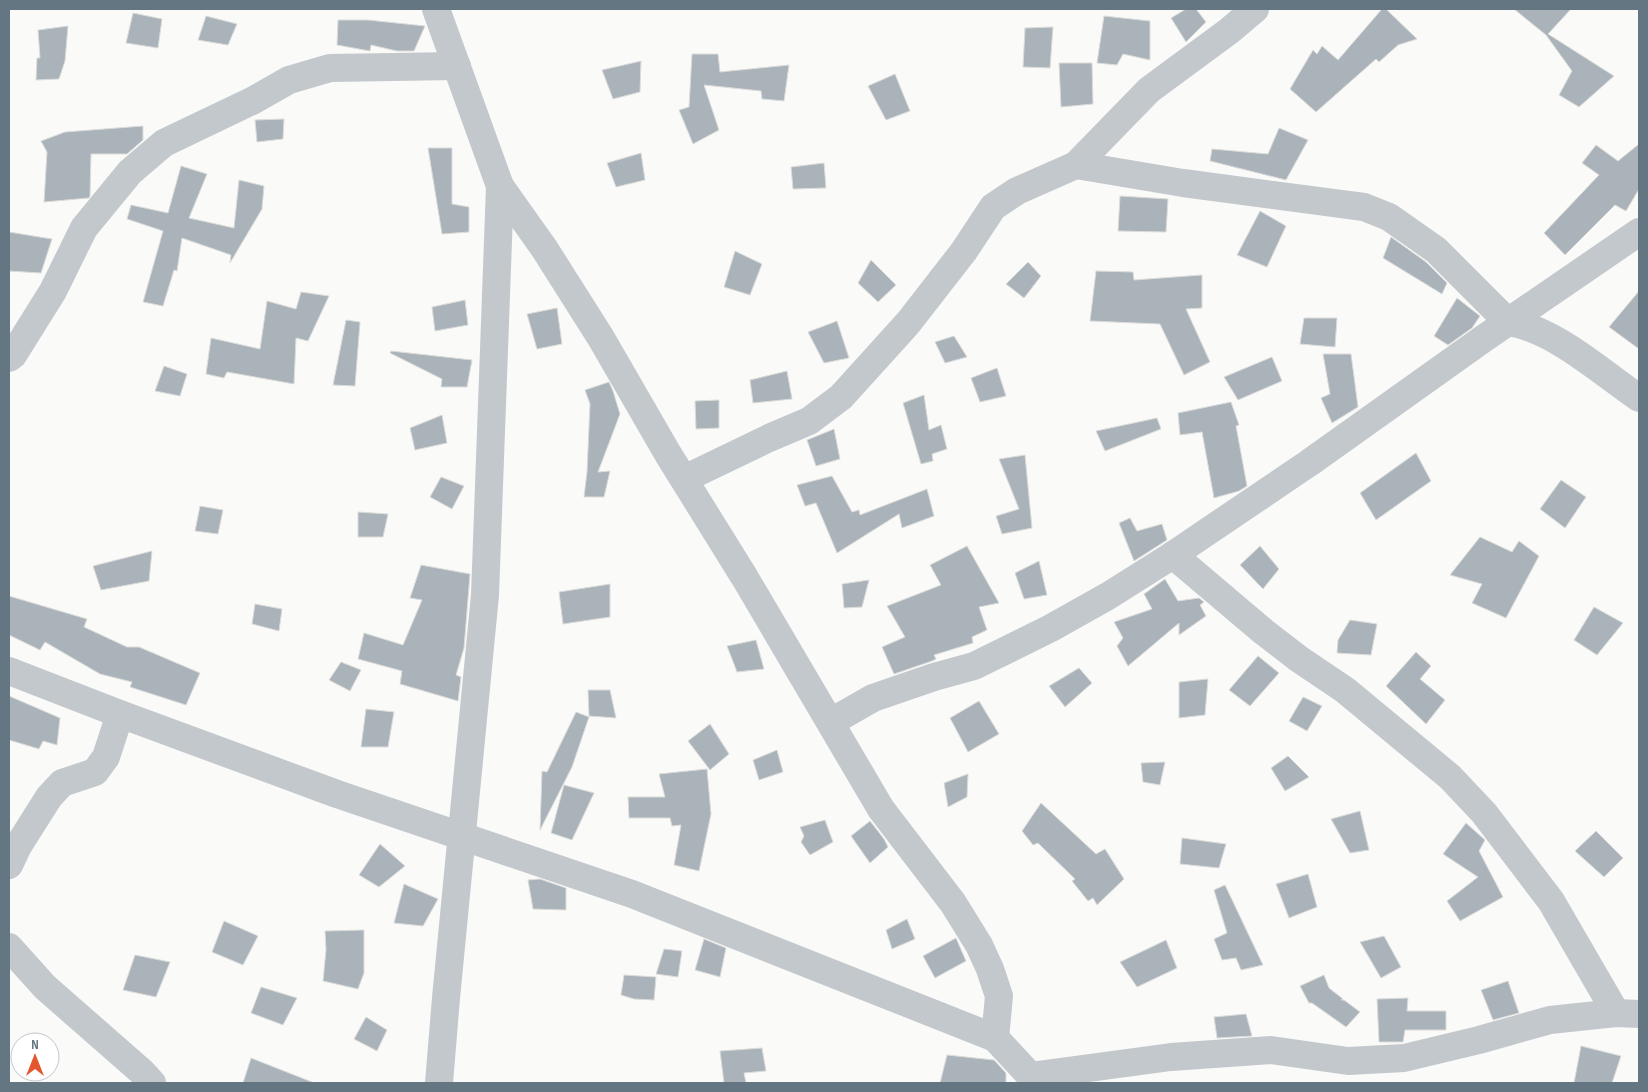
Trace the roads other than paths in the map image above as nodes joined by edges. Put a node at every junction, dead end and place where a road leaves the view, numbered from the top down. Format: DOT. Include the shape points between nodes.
graph roads {
  1 [pos="436,9"];
  2 [pos="1255,9"];
  3 [pos="457,66"];
  4 [pos="1076,165"];
  5 [pos="500,186"];
  6 [pos="1639,232"];
  7 [pos="1508,322"];
  8 [pos="9,358"];
  9 [pos="1639,398"];
  10 [pos="684,479"];
  11 [pos="1173,555"];
  12 [pos="9,671"];
  13 [pos="120,714"];
  14 [pos="831,722"];
  15 [pos="461,836"];
  16 [pos="9,865"];
  17 [pos="9,947"];
  18 [pos="1628,1014"];
  19 [pos="995,1038"];
  20 [pos="1034,1079"];
  21 [pos="152,1083"];
  22 [pos="439,1083"];
  1 -- 3 [label="street"];
  2 -- 4 [label="street" via="1149,90"];
  3 -- 5 [label="street"];
  3 -- 8 [label="street" via="330,68 289,80 164,143 130,172 84,228 53,291"];
  4 -- 7 [label="street" via="1364,207 1389,217 1436,250"];
  4 -- 10 [label="street" via="1017,191 993,208 908,323 841,397 809,421"];
  5 -- 10 [label="street" via="601,338"];
  5 -- 15 [label="street" via="485,595"];
  6 -- 7 [label="street"];
  7 -- 9 [label="street" via="1554,339"];
  7 -- 11 [label="street"];
  10 -- 14 [label="street"];
  11 -- 14 [label="street" via="1051,628 974,666 873,698"];
  11 -- 18 [label="street" via="1264,632 1344,690 1450,777 1484,813 1551,901"];
  12 -- 13 [label="street"];
  13 -- 15 [label="street"];
  13 -- 16 [label="street" via="106,757 95,772 62,783 49,797"];
  14 -- 19 [label="street" via="881,809 953,903 979,945 998,996"];
  15 -- 19 [label="street" via="632,894"];
  15 -- 22 [label="street"];
  17 -- 21 [label="street" via="45,987"];
  18 -- 20 [label="street" via="1550,1020 1404,1058 1348,1061 1271,1050 1171,1057"];
  19 -- 20 [label="street"];
}
